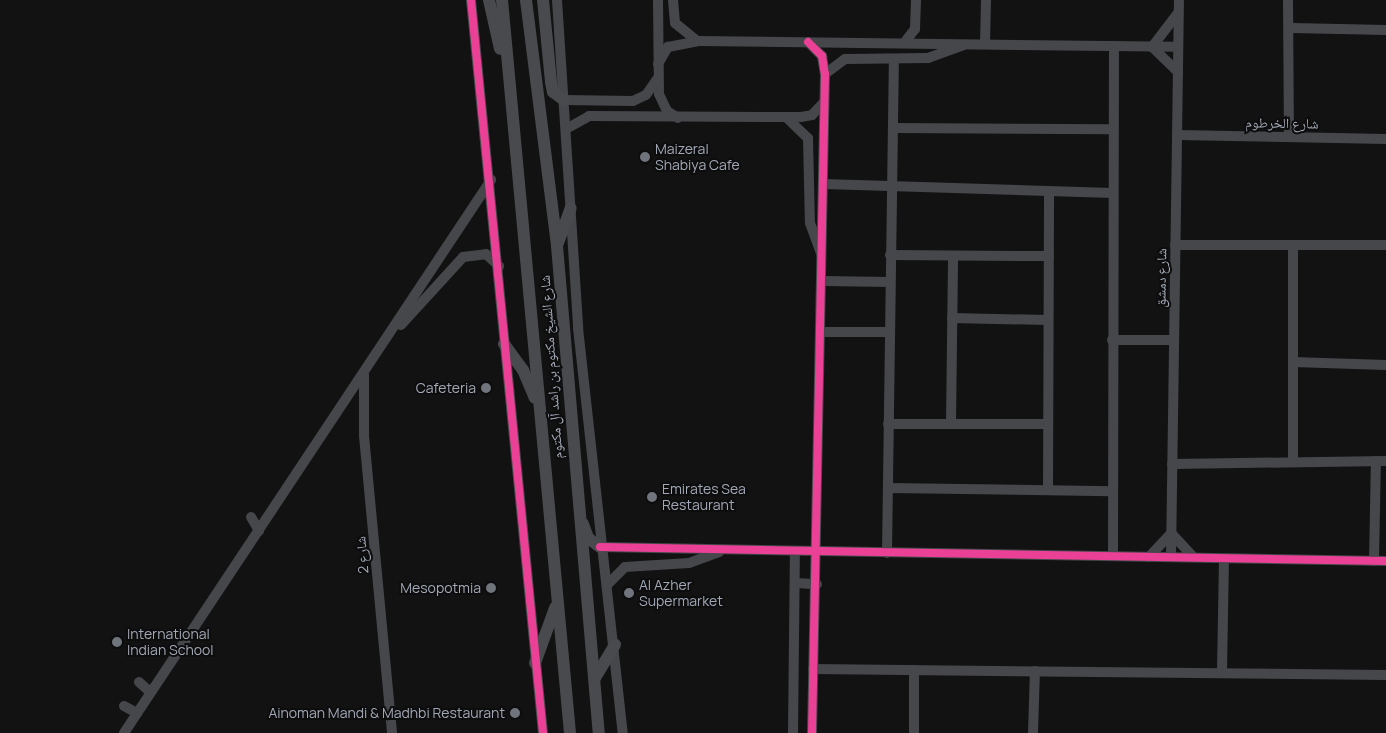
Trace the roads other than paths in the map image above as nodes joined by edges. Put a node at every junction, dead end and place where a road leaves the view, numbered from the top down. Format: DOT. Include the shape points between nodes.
graph roads {
  1 [pos="471,0"];
  2 [pos="489,0"];
  3 [pos="502,0"];
  4 [pos="526,0"];
  5 [pos="542,0"];
  6 [pos="557,0"];
  7 [pos="658,0"];
  8 [pos="672,0"];
  9 [pos="916,0"];
  10 [pos="986,0"];
  11 [pos="1179,0"];
  12 [pos="1288,0"];
  13 [pos="1178,12"];
  14 [pos="916,24"];
  15 [pos="1292,28"];
  16 [pos="1386,30"];
  17 [pos="698,41"];
  18 [pos="808,42"];
  19 [pos="904,44"];
  20 [pos="928,44"];
  21 [pos="967,44"];
  22 [pos="985,44"];
  23 [pos="1114,46"];
  24 [pos="1152,47"];
  25 [pos="1178,47"];
  26 [pos="894,59"];
  27 [pos="658,64"];
  28 [pos="1178,72"];
  29 [pos="825,74"];
  30 [pos="658,76"];
  31 [pos="508,86"];
  32 [pos="539,89"];
  33 [pos="564,100"];
  34 [pos="824,102"];
  35 [pos="678,118"];
  36 [pos="785,118"];
  37 [pos="893,128"];
  38 [pos="566,129"];
  39 [pos="1113,129"];
  40 [pos="1177,135"];
  41 [pos="1289,137"];
  42 [pos="1386,139"];
  43 [pos="490,180"];
  44 [pos="824,184"];
  45 [pos="891,186"];
  46 [pos="1049,192"];
  47 [pos="1113,194"];
  48 [pos="571,208"];
  49 [pos="1175,245"];
  50 [pos="1293,245"];
  51 [pos="1386,245"];
  52 [pos="557,246"];
  53 [pos="821,253"];
  54 [pos="890,255"];
  55 [pos="952,256"];
  56 [pos="1049,256"];
  57 [pos="499,266"];
  58 [pos="822,281"];
  59 [pos="890,282"];
  60 [pos="952,318"];
  61 [pos="1048,320"];
  62 [pos="822,332"];
  63 [pos="889,332"];
  64 [pos="1112,340"];
  65 [pos="1174,340"];
  66 [pos="504,344"];
  67 [pos="381,348"];
  68 [pos="1293,362"];
  69 [pos="1386,364"];
  70 [pos="364,374"];
  71 [pos="541,412"];
  72 [pos="888,424"];
  73 [pos="950,424"];
  74 [pos="1048,424"];
  75 [pos="1293,461"];
  76 [pos="1381,461"];
  77 [pos="1172,464"];
  78 [pos="888,488"];
  79 [pos="1048,490"];
  80 [pos="1112,491"];
  81 [pos="576,500"];
  82 [pos="251,517"];
  83 [pos="259,531"];
  84 [pos="1171,532"];
  85 [pos="600,548"];
  86 [pos="720,551"];
  87 [pos="795,552"];
  88 [pos="818,552"];
  89 [pos="887,553"];
  90 [pos="1113,556"];
  91 [pos="1149,557"];
  92 [pos="1171,557"];
  93 [pos="1194,558"];
  94 [pos="1224,559"];
  95 [pos="1374,561"];
  96 [pos="1386,561"];
  97 [pos="795,583"];
  98 [pos="608,584"];
  99 [pos="817,584"];
  100 [pos="557,601"];
  101 [pos="614,645"];
  102 [pos="535,664"];
  103 [pos="813,669"];
  104 [pos="914,670"];
  105 [pos="1035,671"];
  106 [pos="1222,672"];
  107 [pos="1386,675"];
  108 [pos="140,682"];
  109 [pos="594,683"];
  110 [pos="150,692"];
  111 [pos="124,706"];
  112 [pos="137,713"];
  113 [pos="124,733"];
  114 [pos="392,733"];
  115 [pos="543,733"];
  116 [pos="570,733"];
  117 [pos="599,733"];
  118 [pos="623,733"];
  119 [pos="793,733"];
  120 [pos="812,733"];
  121 [pos="914,733"];
  122 [pos="1033,733"];
  1 -- 43 [label="street"];
  2 -- 31 [label="main road"];
  3 -- 31 [label="main road, شارع الشيخ مكتوم بن راشد آل مكتوم"];
  4 -- 32 [label="main road, شارع الشيخ مكتوم بن راشد آل مكتوم"];
  5 -- 32 [label="main road"];
  5 -- 33 [label="main road" via="553,92"];
  6 -- 33 [label="street"];
  7 -- 27 [label="street"];
  8 -- 17 [label="street" via="679,29"];
  9 -- 14 [label="street"];
  10 -- 22 [label="street"];
  11 -- 13 [label="street, شارع دمشق"];
  12 -- 15 [label="street"];
  13 -- 24 [label="street"];
  13 -- 25 [label="street, شارع دمشق"];
  14 -- 19 [label="street"];
  14 -- 20 [label="street"];
  15 -- 16 [label="street"];
  15 -- 41 [label="street"];
  17 -- 18 [label="street"];
  17 -- 27 [label="street" via="674,44"];
  18 -- 19 [label="street"];
  18 -- 29 [label="street" via="822,56"];
  19 -- 20 [label="street"];
  20 -- 21 [label="street"];
  21 -- 22 [label="street"];
  21 -- 26 [label="street" via="938,56"];
  22 -- 23 [label="street"];
  23 -- 24 [label="street"];
  23 -- 39 [label="street"];
  24 -- 25 [label="street"];
  24 -- 28 [label="street"];
  25 -- 28 [label="street, شارع دمشق"];
  26 -- 29 [label="street" via="845,59"];
  26 -- 37 [label="street"];
  27 -- 30 [label="street"];
  28 -- 40 [label="street, شارع دمشق"];
  29 -- 34 [label="street"];
  30 -- 33 [label="street" via="652,90 640,99"];
  30 -- 35 [label="street" via="660,100"];
  31 -- 71 [label="main road, شارع الشيخ مكتوم بن راشد آل مكتوم"];
  32 -- 52 [label="main road, شارع الشيخ مكتوم بن راشد آل مكتوم"];
  33 -- 38 [label="street"];
  34 -- 36 [label="street" via="812,115"];
  34 -- 44 [label="street"];
  35 -- 36 [label="street"];
  35 -- 38 [label="street" via="589,116"];
  36 -- 53 [label="street" via="797,123 808,138 810,222"];
  37 -- 39 [label="street"];
  37 -- 45 [label="street"];
  38 -- 48 [label="street"];
  39 -- 47 [label="street"];
  40 -- 41 [label="street, شارع الخرطوم"];
  40 -- 49 [label="street, شارع دمشق"];
  41 -- 42 [label="street, شارع الخرطوم"];
  43 -- 57 [label="street"];
  43 -- 67 [label="street"];
  44 -- 45 [label="street"];
  44 -- 53 [label="street"];
  45 -- 46 [label="street"];
  45 -- 54 [label="street"];
  46 -- 47 [label="street"];
  46 -- 56 [label="street"];
  47 -- 64 [label="street"];
  48 -- 52 [label="main road"];
  48 -- 85 [label="street"];
  49 -- 50 [label="street"];
  49 -- 65 [label="street, شارع دمشق"];
  50 -- 51 [label="street"];
  50 -- 68 [label="street"];
  52 -- 81 [label="main road, شارع الشيخ مكتوم بن راشد آل مكتوم"];
  53 -- 58 [label="street"];
  54 -- 55 [label="street"];
  54 -- 59 [label="street"];
  55 -- 56 [label="street"];
  55 -- 60 [label="street"];
  56 -- 61 [label="street"];
  57 -- 66 [label="street"];
  57 -- 67 [label="street" via="486,254 462,257"];
  58 -- 59 [label="street"];
  58 -- 62 [label="street"];
  59 -- 63 [label="street"];
  60 -- 61 [label="street"];
  60 -- 73 [label="street"];
  61 -- 74 [label="street"];
  62 -- 63 [label="street"];
  62 -- 88 [label="street"];
  63 -- 72 [label="street"];
  64 -- 65 [label="street"];
  64 -- 80 [label="street"];
  65 -- 77 [label="street, شارع دمشق"];
  66 -- 71 [label="main road" via="523,370"];
  66 -- 102 [label="street"];
  67 -- 70 [label="street"];
  68 -- 69 [label="street"];
  68 -- 75 [label="street"];
  70 -- 83 [label="street"];
  70 -- 114 [label="street, شارع 2" via="364,436"];
  71 -- 100 [label="main road, شارع الشيخ مكتوم بن راشد آل مكتوم"];
  72 -- 73 [label="street"];
  72 -- 78 [label="street"];
  73 -- 74 [label="street"];
  74 -- 79 [label="street"];
  75 -- 76 [label="street"];
  75 -- 77 [label="street"];
  76 -- 95 [label="street"];
  77 -- 84 [label="street, شارع دمشق"];
  78 -- 79 [label="street"];
  78 -- 89 [label="street"];
  79 -- 80 [label="street"];
  80 -- 90 [label="street"];
  81 -- 85 [label="main road" via="588,538"];
  81 -- 109 [label="main road, شارع الشيخ مكتوم بن راشد آل مكتوم"];
  82 -- 83 [label="street"];
  83 -- 110 [label="street"];
  84 -- 91 [label="street"];
  84 -- 92 [label="street, شارع دمشق"];
  84 -- 93 [label="street" via="1182,550"];
  85 -- 86 [label="street"];
  85 -- 98 [label="street"];
  86 -- 87 [label="street"];
  86 -- 98 [label="street" via="689,564 630,565 616,572"];
  87 -- 88 [label="street"];
  87 -- 97 [label="street"];
  88 -- 89 [label="street"];
  88 -- 99 [label="street"];
  89 -- 90 [label="street"];
  90 -- 91 [label="street"];
  91 -- 92 [label="street"];
  92 -- 93 [label="street"];
  93 -- 94 [label="street"];
  94 -- 95 [label="street"];
  94 -- 106 [label="street"];
  95 -- 96 [label="street"];
  97 -- 99 [label="street"];
  97 -- 119 [label="street"];
  98 -- 101 [label="street"];
  99 -- 103 [label="street"];
  100 -- 102 [label="main road"];
  100 -- 116 [label="main road, شارع الشيخ مكتوم بن راشد آل مكتوم"];
  101 -- 109 [label="main road"];
  101 -- 118 [label="street"];
  102 -- 115 [label="street"];
  103 -- 104 [label="street"];
  103 -- 120 [label="street"];
  104 -- 105 [label="street"];
  104 -- 121 [label="street"];
  105 -- 106 [label="street"];
  105 -- 122 [label="street"];
  106 -- 107 [label="street"];
  108 -- 110 [label="street"];
  109 -- 117 [label="main road, شارع الشيخ مكتوم بن راشد آل مكتوم"];
  110 -- 112 [label="street"];
  111 -- 112 [label="street"];
  112 -- 113 [label="street"];
}
